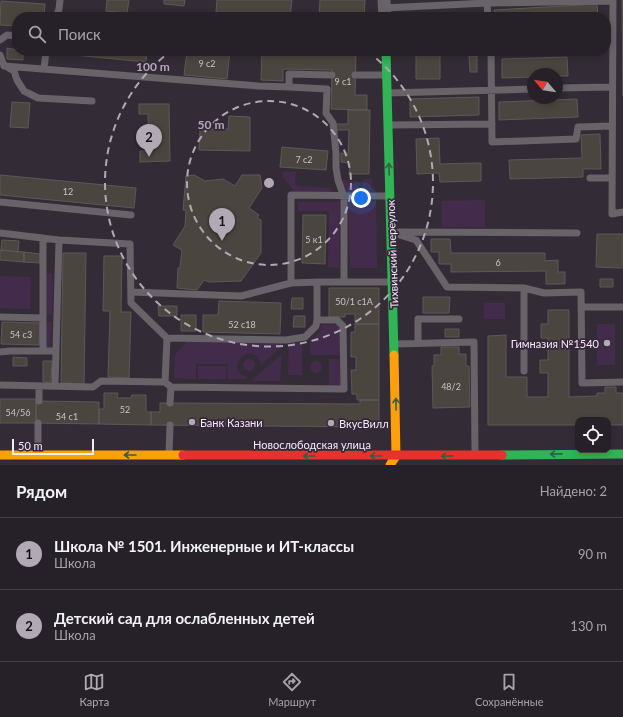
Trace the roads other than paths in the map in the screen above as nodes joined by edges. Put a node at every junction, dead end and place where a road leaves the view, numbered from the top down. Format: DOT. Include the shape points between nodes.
graph roads {
  1 [pos="60,0"];
  2 [pos="613,1"];
  3 [pos="487,3"];
  4 [pos="385,8"];
  5 [pos="58,12"];
  6 [pos="488,12"];
  7 [pos="611,19"];
  8 [pos="12,36"];
  9 [pos="0,40"];
  10 [pos="0,55"];
  11 [pos="45,56"];
  12 [pos="386,56"];
  13 [pos="491,56"];
  14 [pos="610,56"];
  15 [pos="4,66"];
  16 [pos="44,69"];
  17 [pos="332,75"];
  18 [pos="355,75"];
  19 [pos="387,75"];
  20 [pos="289,87"];
  21 [pos="612,87"];
  22 [pos="563,88"];
  23 [pos="527,89"];
  24 [pos="491,90"];
  25 [pos="387,93"];
  26 [pos="92,101"];
  27 [pos="492,124"];
  28 [pos="388,125"];
  29 [pos="612,126"];
  30 [pos="590,178"];
  31 [pos="612,178"];
  32 [pos="390,196"];
  33 [pos="344,197"];
  34 [pos="0,202"];
  35 [pos="623,212"];
  36 [pos="131,215"];
  37 [pos="391,232"];
  38 [pos="0,233"];
  39 [pos="577,233"];
  40 [pos="43,238"];
  41 [pos="59,240"];
  42 [pos="317,282"];
  43 [pos="344,282"];
  44 [pos="392,282"];
  45 [pos="291,283"];
  46 [pos="524,288"];
  47 [pos="131,292"];
  48 [pos="581,307"];
  49 [pos="623,307"];
  50 [pos="0,318"];
  51 [pos="43,318"];
  52 [pos="459,319"];
  53 [pos="317,320"];
  54 [pos="167,338"];
  55 [pos="418,343"];
  56 [pos="394,344"];
  57 [pos="43,351"];
  58 [pos="56,351"];
  59 [pos="0,352"];
  60 [pos="524,371"];
  61 [pos="165,382"];
  62 [pos="623,382"];
  63 [pos="0,385"];
  64 [pos="39,386"];
  65 [pos="55,386"];
  66 [pos="171,387"];
  67 [pos="39,401"];
  68 [pos="170,403"];
  69 [pos="38,424"];
  70 [pos="170,425"];
  71 [pos="623,454"];
  72 [pos="0,455"];
  73 [pos="38,455"];
  74 [pos="169,455"];
  75 [pos="475,455"];
  76 [pos="396,456"];
  77 [pos="390,465"];
  1 -- 5 [label="lane"];
  2 -- 3 [label="lane"];
  2 -- 7 [label="lane"];
  3 -- 4 [label="lane"];
  3 -- 6 [label="lane"];
  8 -- 9 [label="lane" via="7,35"];
  10 -- 15 [label="lane"];
  11 -- 16 [label="lane"];
  12 -- 19 [label="main road, Тихвинский переулок"];
  13 -- 24 [label="lane"];
  14 -- 21 [label="lane"];
  15 -- 16 [label="lane"];
  15 -- 26 [label="lane" via="14,71 24,91 38,98"];
  16 -- 20 [label="lane"];
  17 -- 20 [label="lane" via="289,74"];
  18 -- 19 [label="lane"];
  19 -- 25 [label="main road, Тихвинский переулок"];
  20 -- 33 [label="lane" via="327,89 326,113 333,123 336,168"];
  21 -- 22 [label="lane"];
  21 -- 29 [label="lane"];
  23 -- 24 [label="lane"];
  24 -- 25 [label="lane"];
  24 -- 27 [label="lane"];
  25 -- 28 [label="main road, Тихвинский переулок"];
  27 -- 28 [label="lane"];
  27 -- 29 [label="lane" via="492,142 576,139 578,127"];
  32 -- 28 [label="main road, Тихвинский переулок, one-way"];
  29 -- 31 [label="lane"];
  30 -- 31 [label="lane"];
  31 -- 35 [label="lane" via="612,214"];
  32 -- 33 [label="lane"];
  32 -- 37 [label="main road, Тихвинский переулок"];
  33 -- 43 [label="lane"];
  33 -- 45 [label="lane" via="291,196"];
  34 -- 36 [label="lane"];
  37 -- 39 [label="lane"];
  37 -- 44 [label="main road, Тихвинский переулок"];
  37 -- 46 [label="lane" via="416,240 447,287"];
  38 -- 40 [label="lane"];
  40 -- 41 [label="lane"];
  40 -- 51 [label="lane"];
  41 -- 47 [label="lane" via="130,244"];
  41 -- 58 [label="lane"];
  42 -- 43 [label="lane"];
  42 -- 45 [label="lane"];
  42 -- 53 [label="lane"];
  43 -- 44 [label="lane"];
  44 -- 56 [label="main road, Тихвинский переулок"];
  45 -- 47 [label="lane" via="241,296"];
  46 -- 48 [label="lane" via="544,293 581,292"];
  46 -- 60 [label="lane"];
  47 -- 54 [label="lane" via="131,303"];
  48 -- 49 [label="lane"];
  48 -- 62 [label="lane" via="582,383"];
  50 -- 51 [label="lane"];
  51 -- 57 [label="lane"];
  52 -- 55 [label="lane" via="418,319"];
  53 -- 54 [label="lane" via="316,326 306,337 286,340"];
  53 -- 66 [label="lane" via="337,320 343,326 344,389"];
  54 -- 61 [label="lane"];
  55 -- 56 [label="lane"];
  55 -- 75 [label="lane" via="474,342"];
  76 -- 56 [label="main road, Тихвинский переулок, one-way"];
  57 -- 58 [label="lane"];
  57 -- 59 [label="lane"];
  58 -- 65 [label="lane"];
  61 -- 65 [label="lane" via="102,381 93,387"];
  61 -- 66 [label="lane"];
  63 -- 64 [label="lane"];
  64 -- 65 [label="lane"];
  64 -- 67 [label="lane"];
  66 -- 68 [label="lane"];
  69 -- 73 [label="lane"];
  70 -- 74 [label="lane"];
  71 -- 75 [label="main road, Новослободская улица, one-way"];
  72 -- 73 [label="main road, Новослободская улица"];
  74 -- 73 [label="main road, Новослободская улица, one-way"];
  76 -- 74 [label="main road, Новослободская улица, one-way"];
  75 -- 76 [label="main road, Новослободская улица, one-way"];
  76 -- 77 [label="main road"];
}
